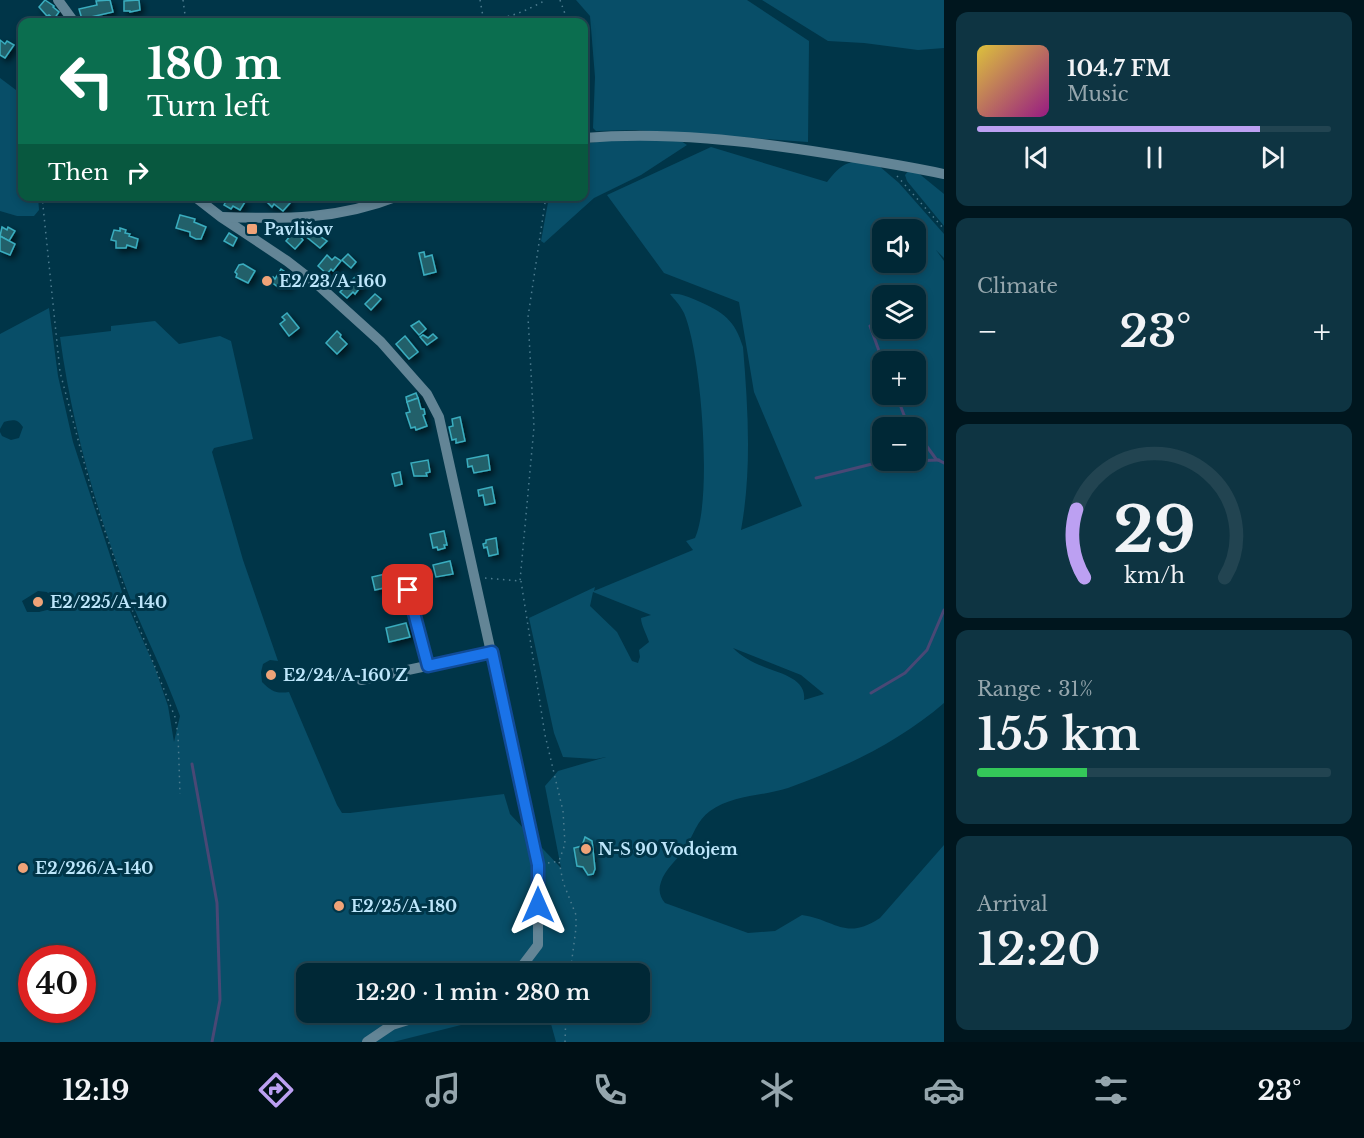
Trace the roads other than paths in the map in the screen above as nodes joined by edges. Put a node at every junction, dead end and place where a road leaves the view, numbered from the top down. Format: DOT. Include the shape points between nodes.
graph roads {
  1 [pos="58,0"];
  2 [pos="71,18"];
  3 [pos="588,138"];
  4 [pos="944,174"];
  5 [pos="200,201"];
  6 [pos="383,201"];
  7 [pos="221,217"];
  8 [pos="408,590"];
  9 [pos="492,652"];
  10 [pos="428,666"];
  11 [pos="361,680"];
  12 [pos="524,963"];
  13 [pos="398,1023"];
  14 [pos="367,1042"];
  1 -- 2 [label="street"];
  3 -- 4 [label="street" via="626,135 751,141"];
  5 -- 7 [label="street"];
  6 -- 7 [label="street" via="346,213 309,218"];
  7 -- 9 [label="street" via="318,285 381,342 427,394 439,417"];
  8 -- 10 [label="street"];
  9 -- 10 [label="street"];
  9 -- 12 [label="street" via="538,865 538,945"];
  10 -- 11 [label="street"];
  13 -- 14 [label="street"];
}
